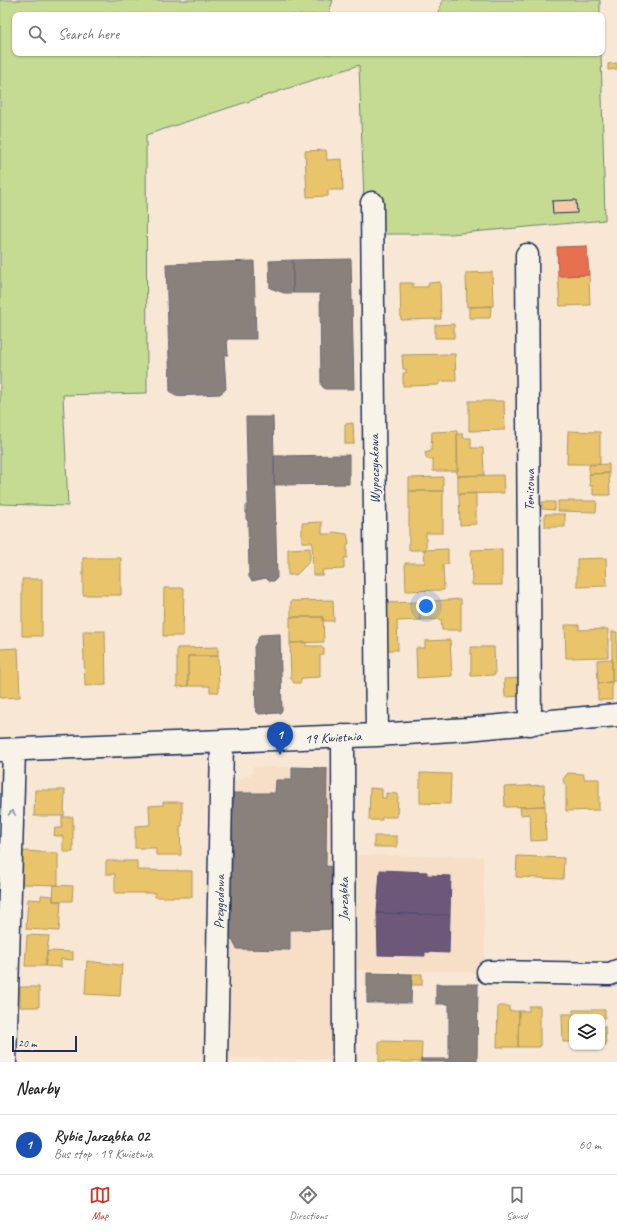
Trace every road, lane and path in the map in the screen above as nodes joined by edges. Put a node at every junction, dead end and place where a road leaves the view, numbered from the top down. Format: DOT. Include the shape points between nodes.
graph roads {
  1 [pos="372,203"];
  2 [pos="527,255"];
  3 [pos="617,715"];
  4 [pos="530,724"];
  5 [pos="377,735"];
  6 [pos="343,736"];
  7 [pos="222,742"];
  8 [pos="7,750"];
  9 [pos="488,972"];
  10 [pos="617,972"];
  11 [pos="5,1062"];
  12 [pos="216,1062"];
  13 [pos="344,1062"];
  1 -- 5 [label="street, Wypoczynkowa"];
  2 -- 4 [label="street, Tenisowa"];
  3 -- 4 [label="street, 19 Kwietnia"];
  4 -- 5 [label="street, 19 Kwietnia"];
  5 -- 6 [label="street, 19 Kwietnia"];
  6 -- 7 [label="street, 19 Kwietnia"];
  6 -- 13 [label="street, Jarząbka"];
  7 -- 8 [label="street, 19 Kwietnia"];
  7 -- 12 [label="street, Przygodowa"];
  11 -- 8 [label="street, one-way"];
  9 -- 10 [label="street"];
}
